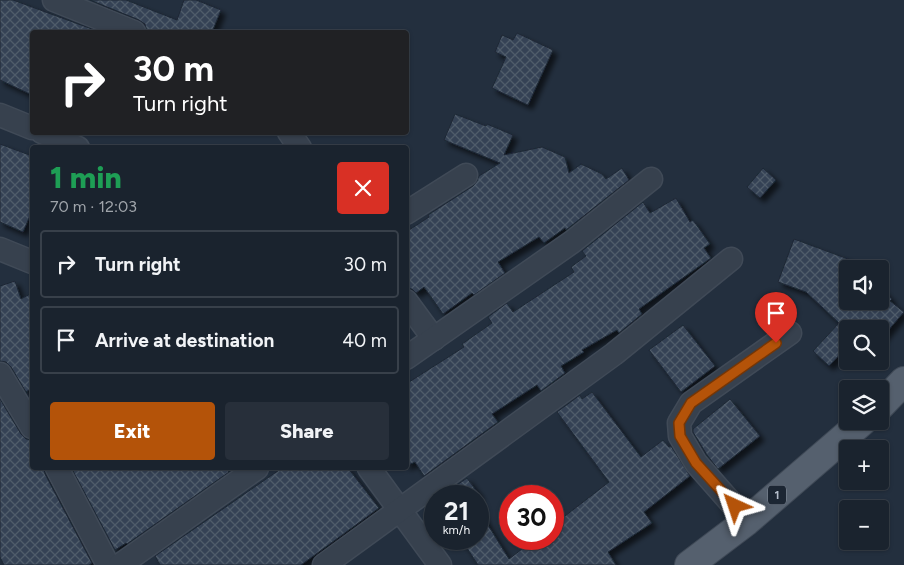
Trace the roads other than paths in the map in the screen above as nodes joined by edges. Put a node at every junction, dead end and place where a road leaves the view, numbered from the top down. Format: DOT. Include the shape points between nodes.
graph roads {
  1 [pos="54,0"];
  2 [pos="129,30"];
  3 [pos="0,115"];
  4 [pos="30,127"];
  5 [pos="49,135"];
  6 [pos="71,145"];
  7 [pos="466,175"];
  8 [pos="651,179"];
  9 [pos="409,211"];
  10 [pos="0,249"];
  11 [pos="731,259"];
  12 [pos="30,261"];
  13 [pos="409,304"];
  14 [pos="790,333"];
  15 [pos="434,339"];
  16 [pos="409,356"];
  17 [pos="0,374"];
  18 [pos="904,381"];
  19 [pos="889,397"];
  20 [pos="30,425"];
  21 [pos="853,430"];
  22 [pos="58,470"];
  23 [pos="254,470"];
  24 [pos="370,470"];
  25 [pos="400,510"];
  26 [pos="747,521"];
  27 [pos="108,565"];
  28 [pos="120,565"];
  29 [pos="324,565"];
  30 [pos="440,565"];
  31 [pos="689,565"];
  1 -- 2 [label="street"];
  3 -- 4 [label="street"];
  5 -- 6 [label="street"];
  7 -- 9 [label="street"];
  8 -- 15 [label="street" via="572,242"];
  10 -- 12 [label="street"];
  11 -- 25 [label="street" via="614,354"];
  13 -- 15 [label="street"];
  14 -- 26 [label="street" via="691,403 679,423 680,436 696,463"];
  15 -- 16 [label="street"];
  17 -- 20 [label="street"];
  18 -- 19 [label="main road"];
  21 -- 26 [label="main road, 1"];
  22 -- 27 [label="street"];
  23 -- 28 [label="street"];
  24 -- 25 [label="street"];
  25 -- 29 [label="street"];
  25 -- 30 [label="street"];
  26 -- 31 [label="main road, 1"];
}
